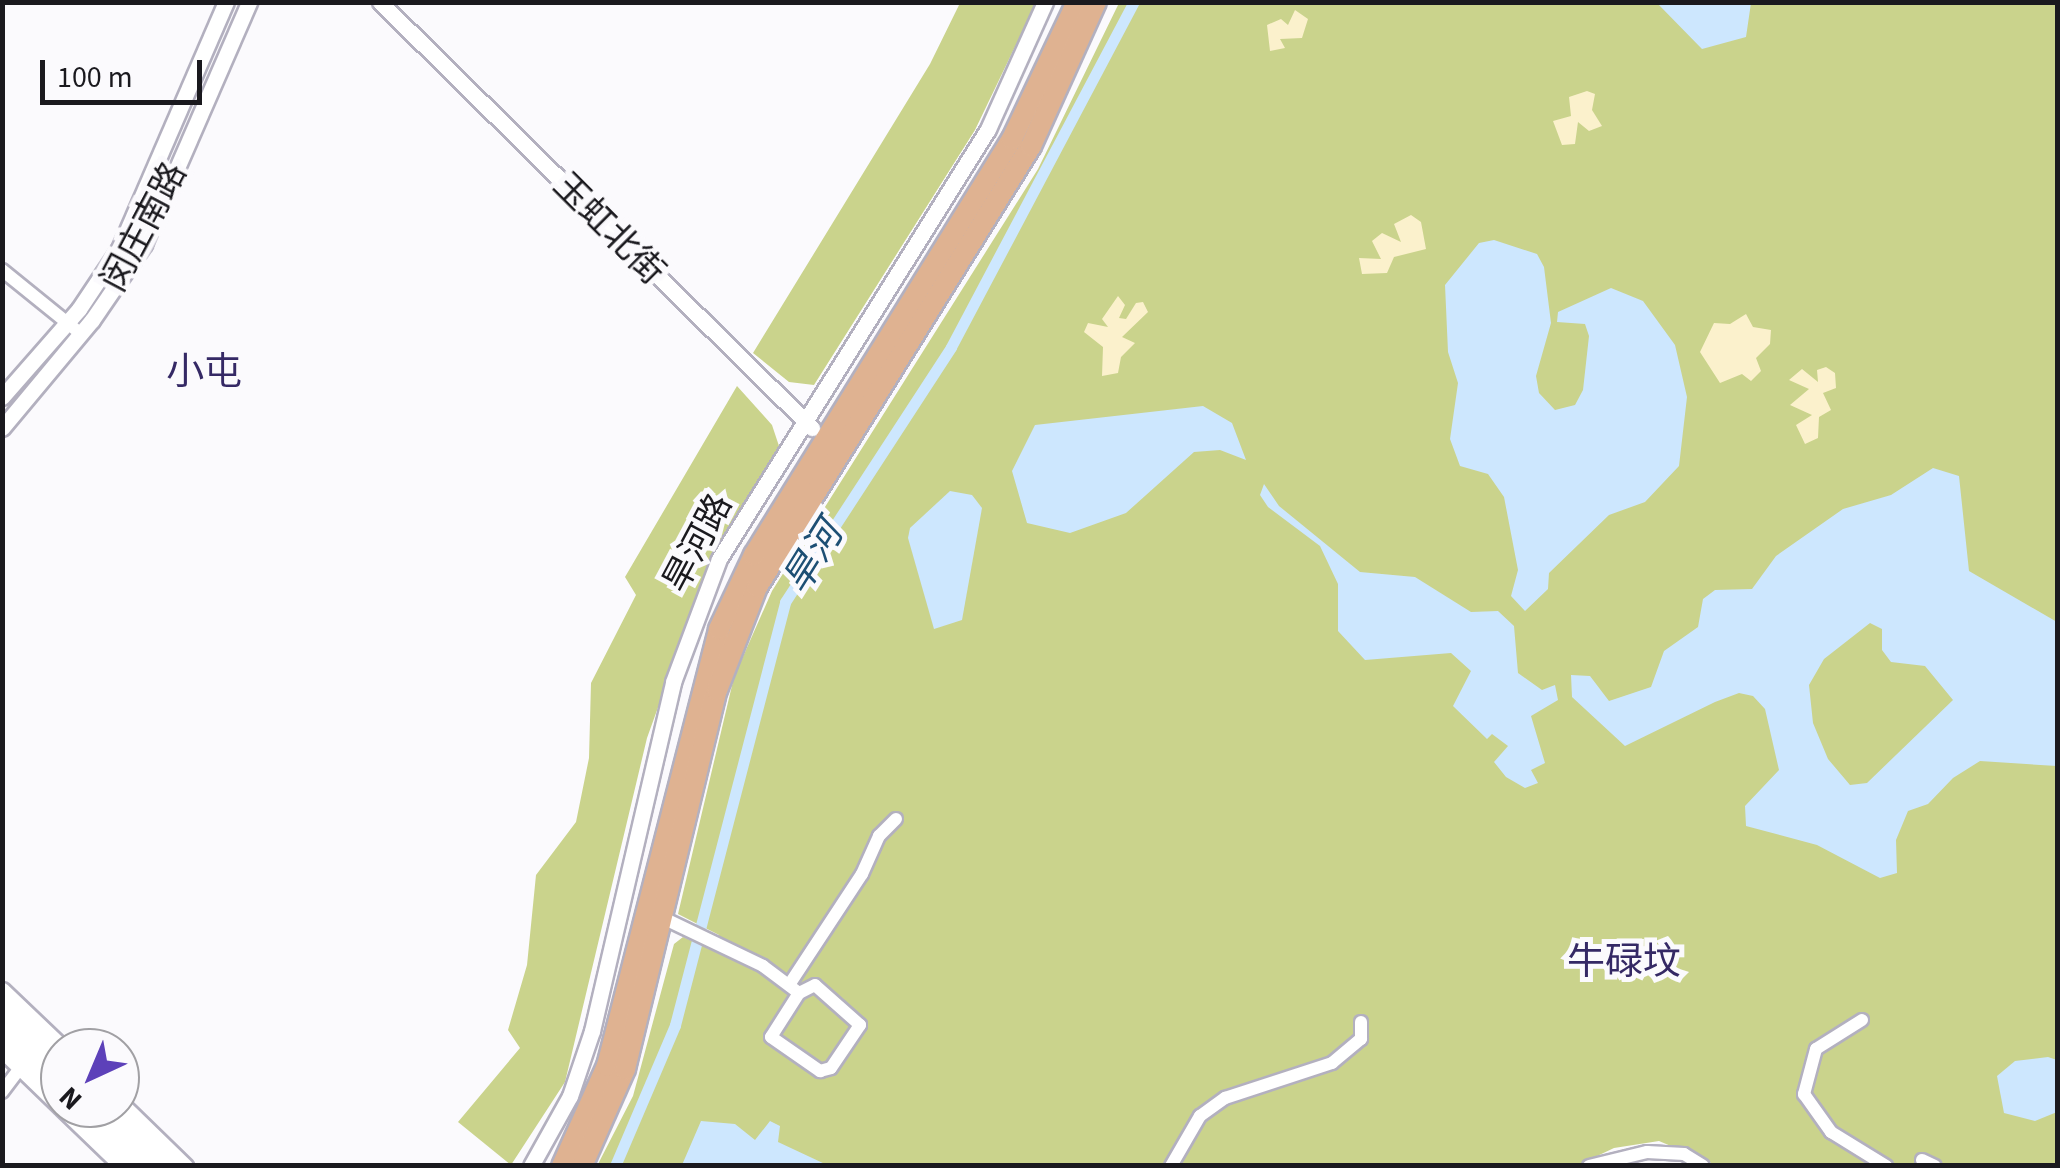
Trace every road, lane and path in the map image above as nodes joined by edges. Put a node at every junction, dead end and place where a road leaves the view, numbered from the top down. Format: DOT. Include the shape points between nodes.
graph roads {
  1 [pos="226,2"];
  2 [pos="250,2"];
  3 [pos="380,2"];
  4 [pos="1044,2"];
  5 [pos="1076,2"];
  6 [pos="1096,2"];
  7 [pos="2,270"];
  8 [pos="66,322"];
  9 [pos="81,334"];
  10 [pos="2,397"];
  11 [pos="807,425"];
  12 [pos="2,428"];
  13 [pos="836,442"];
  14 [pos="762,559"];
  15 [pos="896,820"];
  16 [pos="669,920"];
  17 [pos="794,989"];
  18 [pos="2,990"];
  19 [pos="2,1008"];
  20 [pos="1862,1020"];
  21 [pos="1361,1022"];
  22 [pos="42,1028"];
  23 [pos="2,1030"];
  24 [pos="40,1044"];
  25 [pos="2,1050"];
  26 [pos="25,1062"];
  27 [pos="40,1072"];
  28 [pos="40,1081"];
  29 [pos="2,1092"];
  30 [pos="140,1123"];
  31 [pos="83,1128"];
  32 [pos="105,1128"];
  33 [pos="127,1128"];
  34 [pos="122,1166"];
  35 [pos="144,1166"];
  36 [pos="166,1166"];
  37 [pos="184,1166"];
  38 [pos="531,1166"];
  39 [pos="562,1166"];
  40 [pos="582,1166"];
  41 [pos="1171,1166"];
  42 [pos="1589,1166"];
  43 [pos="1703,1166"];
  44 [pos="1886,1166"];
  1 -- 8 [label="street, 闵庄南路" via="131,227"];
  2 -- 9 [label="street, 闵庄南路" via="144,244"];
  3 -- 11 [label="street, 玉虹北街"];
  4 -- 11 [label="street, 旱河路" via="988,129"];
  5 -- 13 [label="main road, 旱河路" via="1012,139"];
  6 -- 13 [label="main road, 旱河路" via="1031,146"];
  7 -- 8 [label="street"];
  8 -- 9 [label="street"];
  8 -- 10 [label="street, 闵庄南路"];
  9 -- 12 [label="street, 闵庄南路"];
  11 -- 13 [label="street, 玉虹北街"];
  11 -- 38 [label="street, 旱河路" via="719,560 692,622 592,1031 570,1096"];
  13 -- 14 [label="main road, 旱河路"];
  14 -- 16 [label="main road, 旱河路" via="717,690"];
  14 -- 39 [label="main road, 旱河路" via="700,686 607,1066"];
  15 -- 17 [label="street" via="879,836"];
  16 -- 17 [label="street"];
  16 -- 40 [label="main road, 旱河路" via="624,1068"];
  17 -- 17 [label="street" via="772,1037 820,1071 832,1068 860,1025 814,986"];
  18 -- 22 [label="street"];
  19 -- 24 [label="main road"];
  20 -- 44 [label="street" via="1816,1049 1804,1094 1831,1132"];
  21 -- 41 [label="street" via="1360,1039 1332,1063 1225,1098 1200,1116"];
  23 -- 26 [label="main road"];
  25 -- 26 [label="street"];
  26 -- 27 [label="main road"];
  26 -- 28 [label="street"];
  26 -- 29 [label="street"];
  30 -- 37 [label="street"];
  31 -- 34 [label="street"];
  32 -- 35 [label="main road"];
  33 -- 36 [label="main road"];
  42 -- 43 [label="street" via="1647,1152 1684,1154"];
}
